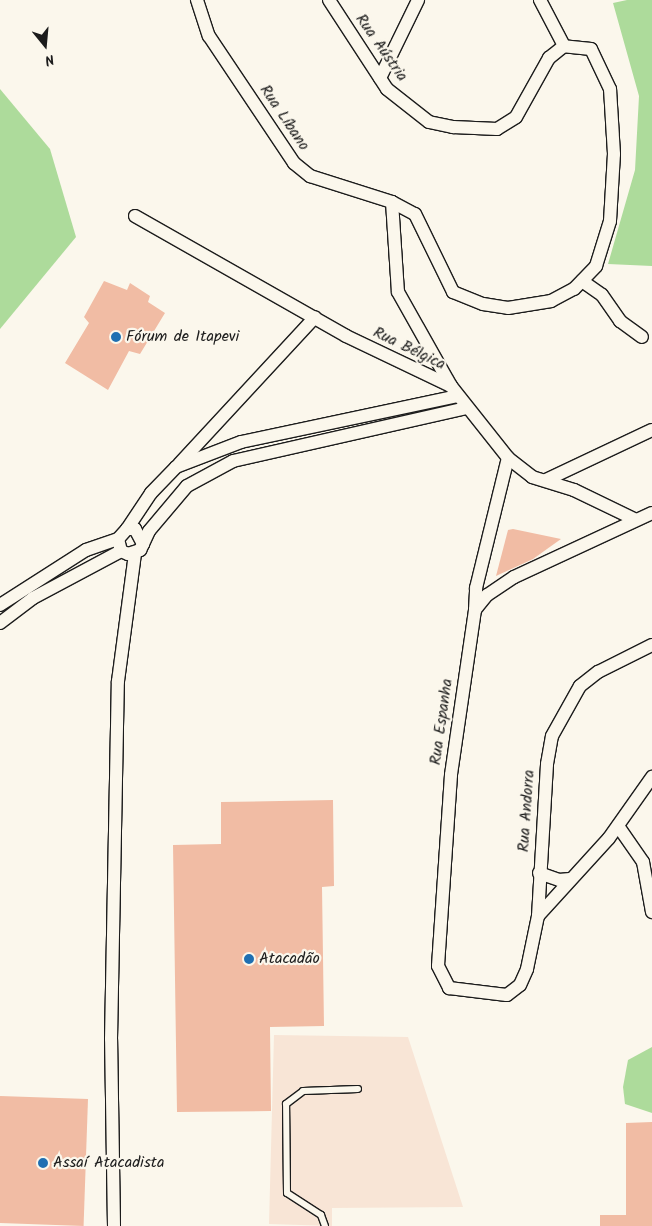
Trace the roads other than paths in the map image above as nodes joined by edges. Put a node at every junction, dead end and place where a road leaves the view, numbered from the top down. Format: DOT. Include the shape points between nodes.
graph roads {
  1 [pos="197,0"];
  2 [pos="329,0"];
  3 [pos="418,0"];
  4 [pos="540,0"];
  5 [pos="564,46"];
  6 [pos="380,78"];
  7 [pos="392,202"];
  8 [pos="135,216"];
  9 [pos="582,281"];
  10 [pos="316,317"];
  11 [pos="642,337"];
  12 [pos="454,391"];
  13 [pos="467,408"];
  14 [pos="652,430"];
  15 [pos="508,458"];
  16 [pos="176,467"];
  17 [pos="546,480"];
  18 [pos="652,513"];
  19 [pos="634,519"];
  20 [pos="126,529"];
  21 [pos="120,545"];
  22 [pos="139,549"];
  23 [pos="0,605"];
  24 [pos="475,610"];
  25 [pos="0,623"];
  26 [pos="652,645"];
  27 [pos="652,776"];
  28 [pos="618,826"];
  29 [pos="539,873"];
  30 [pos="570,879"];
  31 [pos="652,912"];
  32 [pos="538,916"];
  33 [pos="482,993"];
  34 [pos="358,1089"];
  35 [pos="114,1226"];
  36 [pos="325,1226"];
  1 -- 7 [label="street, Rua Líbano" via="209,36 294,163 315,178"];
  2 -- 6 [label="street, Rua Aústria"];
  3 -- 6 [label="street"];
  4 -- 5 [label="street"];
  5 -- 6 [label="street, Rua Aústria" via="549,58 516,117 497,128 453,127 429,122 404,106"];
  5 -- 9 [label="street, Rua Líbano" via="591,49 610,89 610,221 596,266"];
  7 -- 9 [label="street, Rua Líbano" via="415,214 423,224 446,282 465,298 508,308 530,306 551,301"];
  7 -- 12 [label="street" via="398,292"];
  8 -- 10 [label="street, Rua Bélgica"];
  9 -- 11 [label="street" via="602,295 620,321"];
  10 -- 12 [label="street, Rua Bélgica"];
  10 -- 16 [label="street"];
  12 -- 13 [label="street, Rua Bélgica"];
  12 -- 16 [label="street" via="241,442"];
  13 -- 15 [label="street, Rua Bélgica"];
  13 -- 22 [label="street" via="234,461 187,486 148,531"];
  14 -- 17 [label="street"];
  15 -- 17 [label="street, Rua Bélgica" via="532,477"];
  15 -- 24 [label="street" via="476,588"];
  16 -- 20 [label="street" via="151,493"];
  17 -- 19 [label="street, Rua Bélgica"];
  18 -- 19 [label="street"];
  19 -- 24 [label="street" via="514,577 487,595"];
  20 -- 21 [label="street"];
  20 -- 22 [label="street" via="135,529 142,535"];
  21 -- 22 [label="street"];
  21 -- 23 [label="street" via="86,550"];
  21 -- 25 [label="street" via="33,598"];
  22 -- 35 [label="street" via="118,681 111,1039"];
  24 -- 33 [label="street, Rua Espanha" via="451,775 438,966 449,988"];
  26 -- 29 [label="street, Rua Andorra" via="598,672 580,686 561,714 547,764"];
  27 -- 28 [label="street"];
  28 -- 30 [label="street"];
  28 -- 31 [label="street" via="643,862"];
  29 -- 30 [label="street" via="559,880"];
  29 -- 32 [label="street, Rua Andorra"];
  30 -- 32 [label="street"];
  32 -- 33 [label="street, Rua Andorra" via="527,969 520,985 507,995"];
  34 -- 36 [label="lane" via="304,1091 286,1104 287,1194 321,1215"];
}
